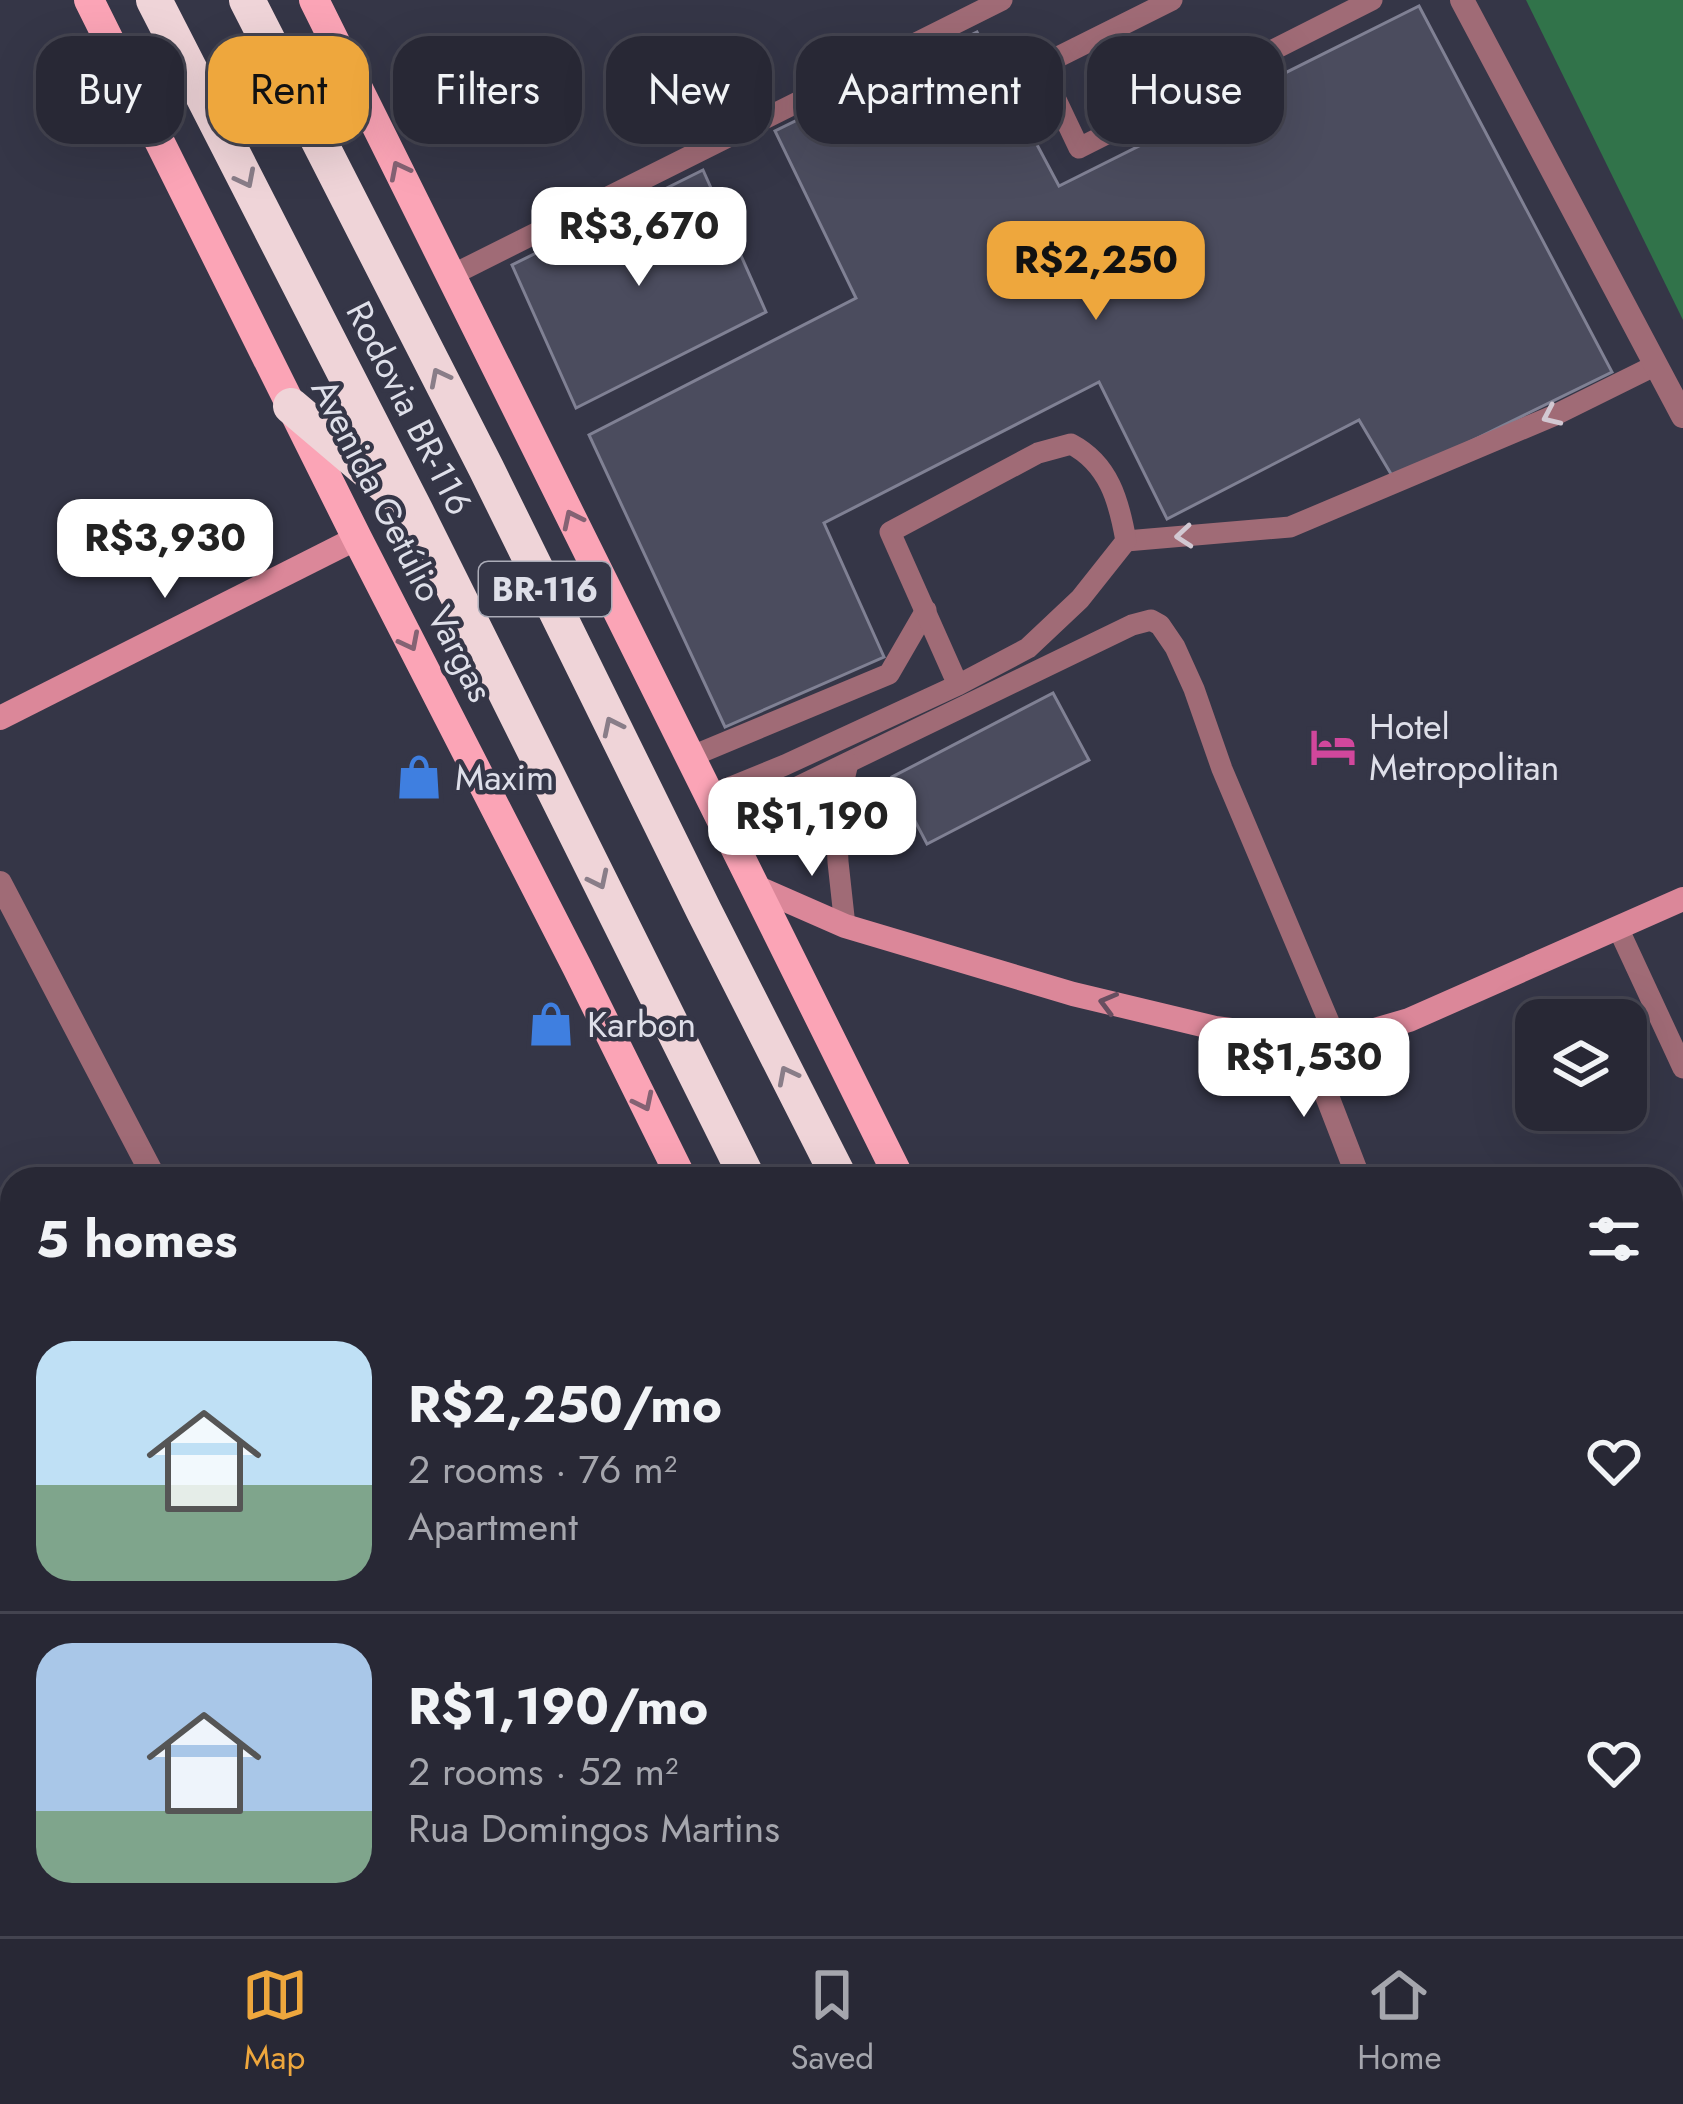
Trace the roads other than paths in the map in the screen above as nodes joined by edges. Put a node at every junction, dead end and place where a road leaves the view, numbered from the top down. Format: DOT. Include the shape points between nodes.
graph roads {
  1 [pos="89,0"];
  2 [pos="154,0"];
  3 [pos="248,0"];
  4 [pos="314,0"];
  5 [pos="1002,0"];
  6 [pos="1172,0"];
  7 [pos="1372,0"];
  8 [pos="1462,0"];
  9 [pos="452,275"];
  10 [pos="1656,365"];
  11 [pos="291,406"];
  12 [pos="1683,416"];
  13 [pos="416,512"];
  14 [pos="356,538"];
  15 [pos="1126,541"];
  16 [pos="926,610"];
  17 [pos="958,686"];
  18 [pos="0,718"];
  19 [pos="690,757"];
  20 [pos="848,764"];
  21 [pos="716,809"];
  22 [pos="0,883"];
  23 [pos="755,887"];
  24 [pos="1683,899"];
  25 [pos="845,926"];
  26 [pos="1618,928"];
  27 [pos="1335,1036"];
  28 [pos="1305,1039"];
  29 [pos="1683,1067"];
  30 [pos="148,1167"];
  31 [pos="676,1167"];
  32 [pos="742,1167"];
  33 [pos="835,1167"];
  34 [pos="894,1167"];
  35 [pos="1354,1167"];
  1 -- 11 [label="main road, Avenida Getúlio Vargas"];
  2 -- 13 [label="highway, Rodovia BR-116 / BR-116, one-way"];
  33 -- 3 [label="highway, Rodovia BR-116 / BR-116, one-way"];
  9 -- 4 [label="main road, one-way"];
  5 -- 9 [label="lane"];
  6 -- 7 [label="lane" via="1040,66 1079,148"];
  8 -- 10 [label="street"];
  19 -- 9 [label="main road, one-way"];
  10 -- 12 [label="street"];
  10 -- 15 [label="lane, one-way" via="1290,527"];
  11 -- 13 [label="highway, BR-116"];
  11 -- 14 [label="main road, Avenida Getúlio Vargas"];
  13 -- 32 [label="highway, Rodovia BR-116 / BR-116, one-way"];
  14 -- 18 [label="main road"];
  14 -- 31 [label="main road, Avenida Getúlio Vargas, one-way"];
  15 -- 16 [label="lane" via="1120,503 1092,455 1071,444 1038,453 890,532"];
  15 -- 17 [label="lane" via="1028,648"];
  16 -- 17 [label="lane"];
  16 -- 19 [label="lane" via="889,674"];
  17 -- 21 [label="lane" via="785,765"];
  19 -- 21 [label="main road"];
  20 -- 21 [label="lane"];
  20 -- 25 [label="lane" via="836,813"];
  20 -- 27 [label="lane" via="1132,625 1160,625 1194,689"];
  21 -- 23 [label="main road"];
  22 -- 30 [label="street"];
  23 -- 25 [label="main road"];
  23 -- 34 [label="main road"];
  24 -- 26 [label="main road"];
  28 -- 25 [label="main road, one-way" via="1144,1012"];
  26 -- 27 [label="main road" via="1409,1020"];
  26 -- 29 [label="lane"];
  27 -- 28 [label="main road"];
  28 -- 35 [label="street"];
}
